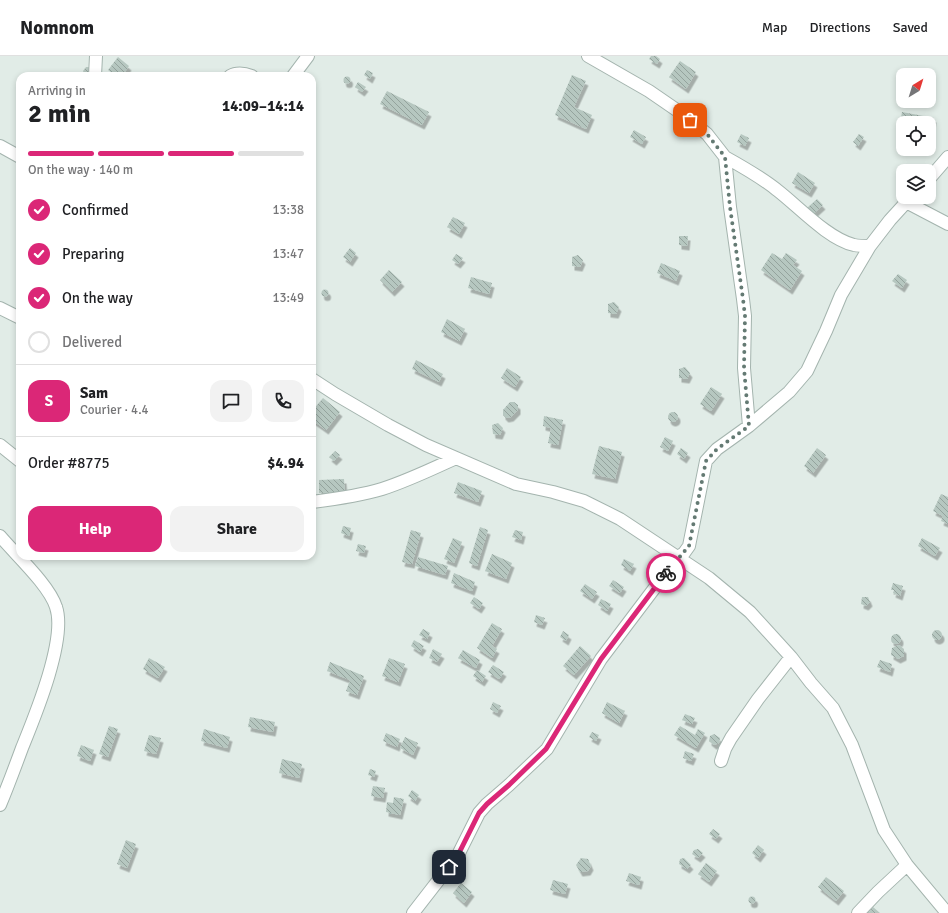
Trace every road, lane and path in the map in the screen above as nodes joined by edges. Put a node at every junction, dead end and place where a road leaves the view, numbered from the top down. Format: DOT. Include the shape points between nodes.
graph roads {
  1 [pos="96,56"];
  2 [pos="308,56"];
  3 [pos="588,56"];
  4 [pos="95,72"];
  5 [pos="296,72"];
  6 [pos="0,146"];
  7 [pos="16,155"];
  8 [pos="725,157"];
  9 [pos="948,157"];
  10 [pos="936,170"];
  11 [pos="905,204"];
  12 [pos="916,204"];
  13 [pos="948,224"];
  14 [pos="870,246"];
  15 [pos="0,308"];
  16 [pos="16,316"];
  17 [pos="316,382"];
  18 [pos="749,426"];
  19 [pos="1,450"];
  20 [pos="456,458"];
  21 [pos="16,459"];
  22 [pos="316,501"];
  23 [pos="0,536"];
  24 [pos="16,555"];
  25 [pos="678,558"];
  26 [pos="20,560"];
  27 [pos="791,657"];
  28 [pos="721,761"];
  29 [pos="0,804"];
  30 [pos="907,865"];
  31 [pos="413,913"];
  32 [pos="858,913"];
  33 [pos="947,913"];
  1 -- 4 [label="street"];
  2 -- 5 [label="street"];
  3 -- 8 [label="street" via="649,91 681,113 707,134"];
  6 -- 7 [label="street"];
  8 -- 14 [label="street" via="760,177 838,238 854,245"];
  8 -- 18 [label="street" via="745,316 744,368"];
  9 -- 10 [label="street"];
  11 -- 14 [label="street"];
  12 -- 13 [label="street"];
  14 -- 18 [label="street" via="841,296 807,371 789,392"];
  15 -- 16 [label="street"];
  17 -- 20 [label="street" via="388,425"];
  18 -- 25 [label="street" via="717,449 706,461 689,546"];
  19 -- 21 [label="street"];
  20 -- 22 [label="street" via="382,488 350,497"];
  20 -- 25 [label="street" via="516,484 584,502 620,519"];
  23 -- 24 [label="street"];
  25 -- 27 [label="street" via="709,578 750,612"];
  25 -- 31 [label="street" via="601,659 546,749 479,813 458,855"];
  26 -- 29 [label="street" via="51,596 57,609 58,624 55,648 42,698"];
  27 -- 28 [label="street" via="731,738"];
  27 -- 30 [label="street" via="833,708 852,745 884,830"];
  30 -- 32 [label="street"];
  30 -- 33 [label="street"];
}
